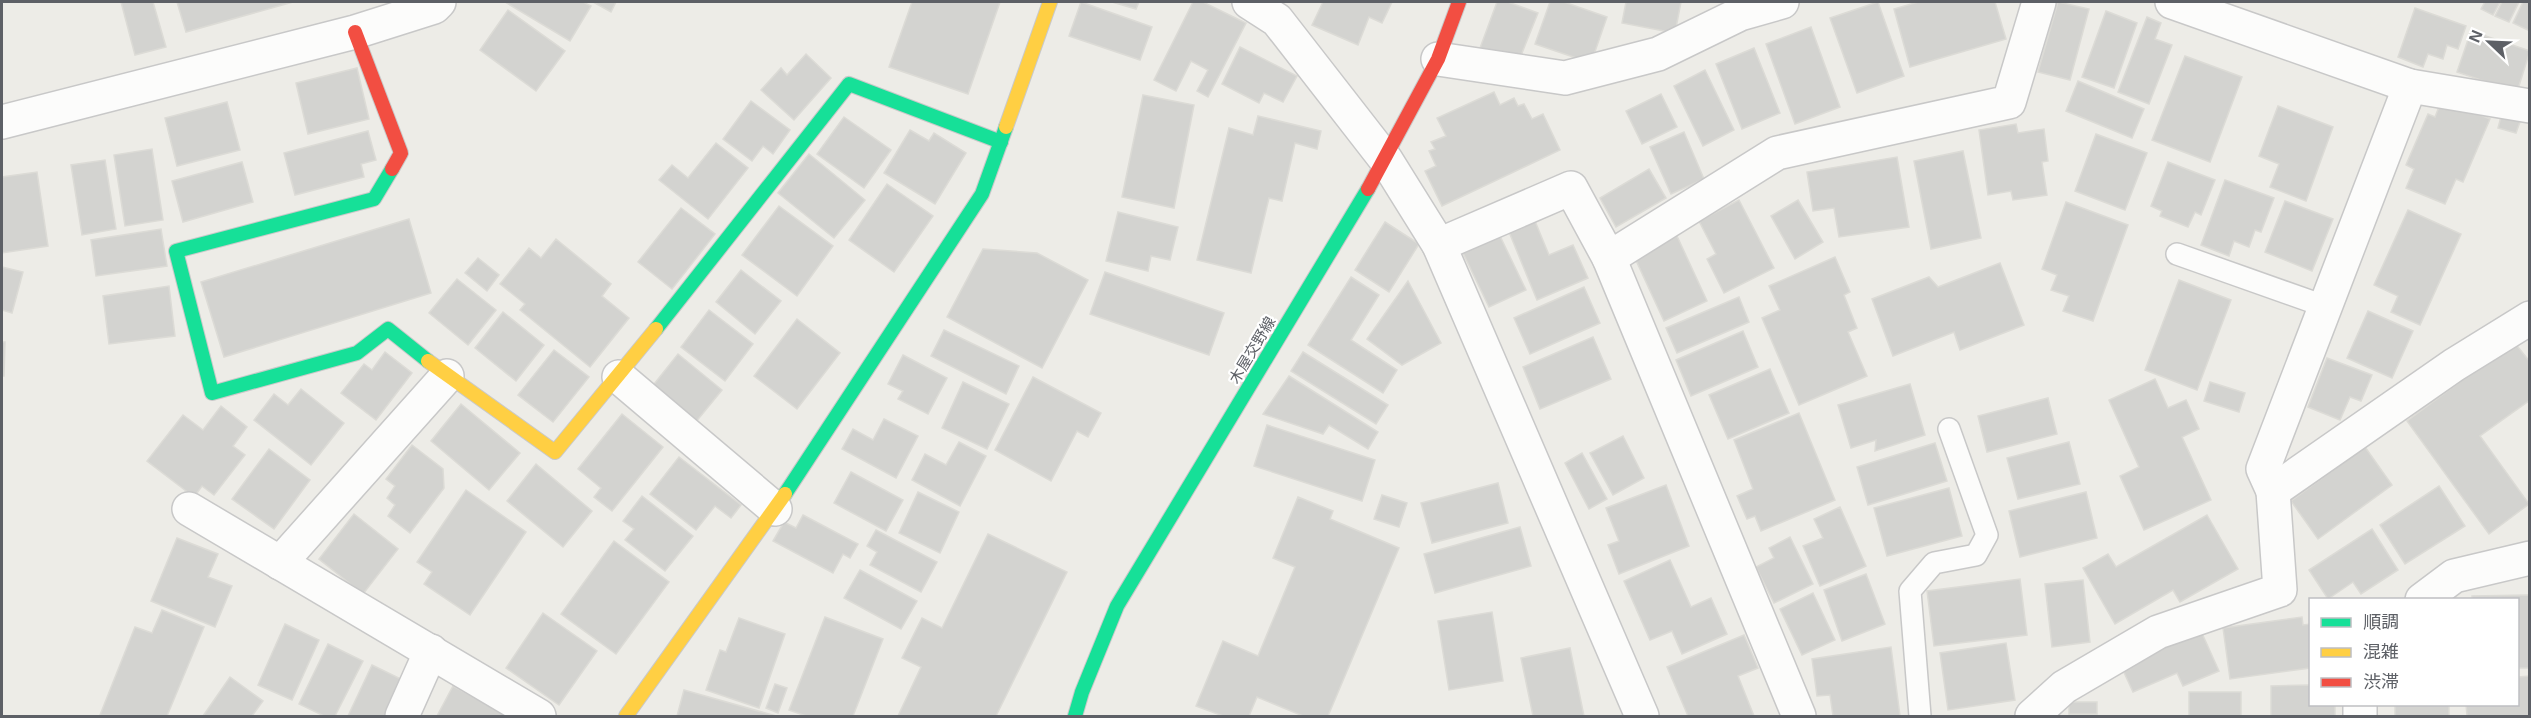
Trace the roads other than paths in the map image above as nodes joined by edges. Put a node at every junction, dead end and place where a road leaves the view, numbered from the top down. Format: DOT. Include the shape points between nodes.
graph roads {
  1 [pos="439,2"];
  2 [pos="1050,2"];
  3 [pos="1249,2"];
  4 [pos="1459,2"];
  5 [pos="1782,2"];
  6 [pos="2039,2"];
  7 [pos="2172,2"];
  8 [pos="1743,8"];
  9 [pos="1280,10"];
  10 [pos="355,32"];
  11 [pos="1438,59"];
  12 [pos="2410,86"];
  13 [pos="2529,106"];
  14 [pos="2,122"];
  15 [pos="1001,142"];
  16 [pos="1386,160"];
  17 [pos="1439,245"];
  18 [pos="2177,254"];
  19 [pos="1609,258"];
  20 [pos="2324,306"];
  21 [pos="2529,318"];
  22 [pos="447,376"];
  23 [pos="619,377"];
  24 [pos="1949,429"];
  25 [pos="2273,491"];
  26 [pos="189,509"];
  27 [pos="775,509"];
  28 [pos="2529,558"];
  29 [pos="280,563"];
  30 [pos="2425,598"];
  31 [pos="431,651"];
  32 [pos="402,717"];
  33 [pos="539,717"];
  34 [pos="626,717"];
  35 [pos="1075,717"];
  36 [pos="1642,717"];
  37 [pos="1799,717"];
  38 [pos="1920,717"];
  39 [pos="2032,717"];
  1 -- 10 [label="street" via="434,7"];
  2 -- 15 [label="street"];
  3 -- 9 [label="street"];
  4 -- 11 [label="street, 木屋交野線"];
  5 -- 8 [label="street"];
  6 -- 19 [label="street" via="2009,102 1777,153"];
  7 -- 12 [label="street"];
  8 -- 11 [label="street" via="1658,54 1565,78"];
  9 -- 16 [label="street"];
  10 -- 14 [label="street"];
  10 -- 22 [label="street" via="401,153 375,198 176,251 212,393 357,353 388,329"];
  11 -- 16 [label="street, 木屋交野線"];
  12 -- 13 [label="street"];
  12 -- 20 [label="street"];
  15 -- 23 [label="street" via="849,84"];
  15 -- 27 [label="street" via="982,194"];
  16 -- 17 [label="street"];
  16 -- 35 [label="street, 木屋交野線" via="1118,606"];
  17 -- 19 [label="street" via="1571,188"];
  17 -- 36 [label="street"];
  18 -- 20 [label="lane"];
  19 -- 37 [label="street"];
  20 -- 25 [label="street" via="2263,469"];
  21 -- 25 [label="street" via="2454,365"];
  22 -- 23 [label="street" via="555,452"];
  22 -- 29 [label="street"];
  23 -- 27 [label="street"];
  24 -- 38 [label="lane" via="1987,535 1976,555 1934,563 1910,591"];
  25 -- 39 [label="street" via="2280,590 2158,632 2064,687"];
  26 -- 29 [label="street"];
  27 -- 34 [label="street"];
  28 -- 30 [label="street" via="2454,576"];
  29 -- 31 [label="street"];
  31 -- 32 [label="street"];
  31 -- 33 [label="street"];
}
